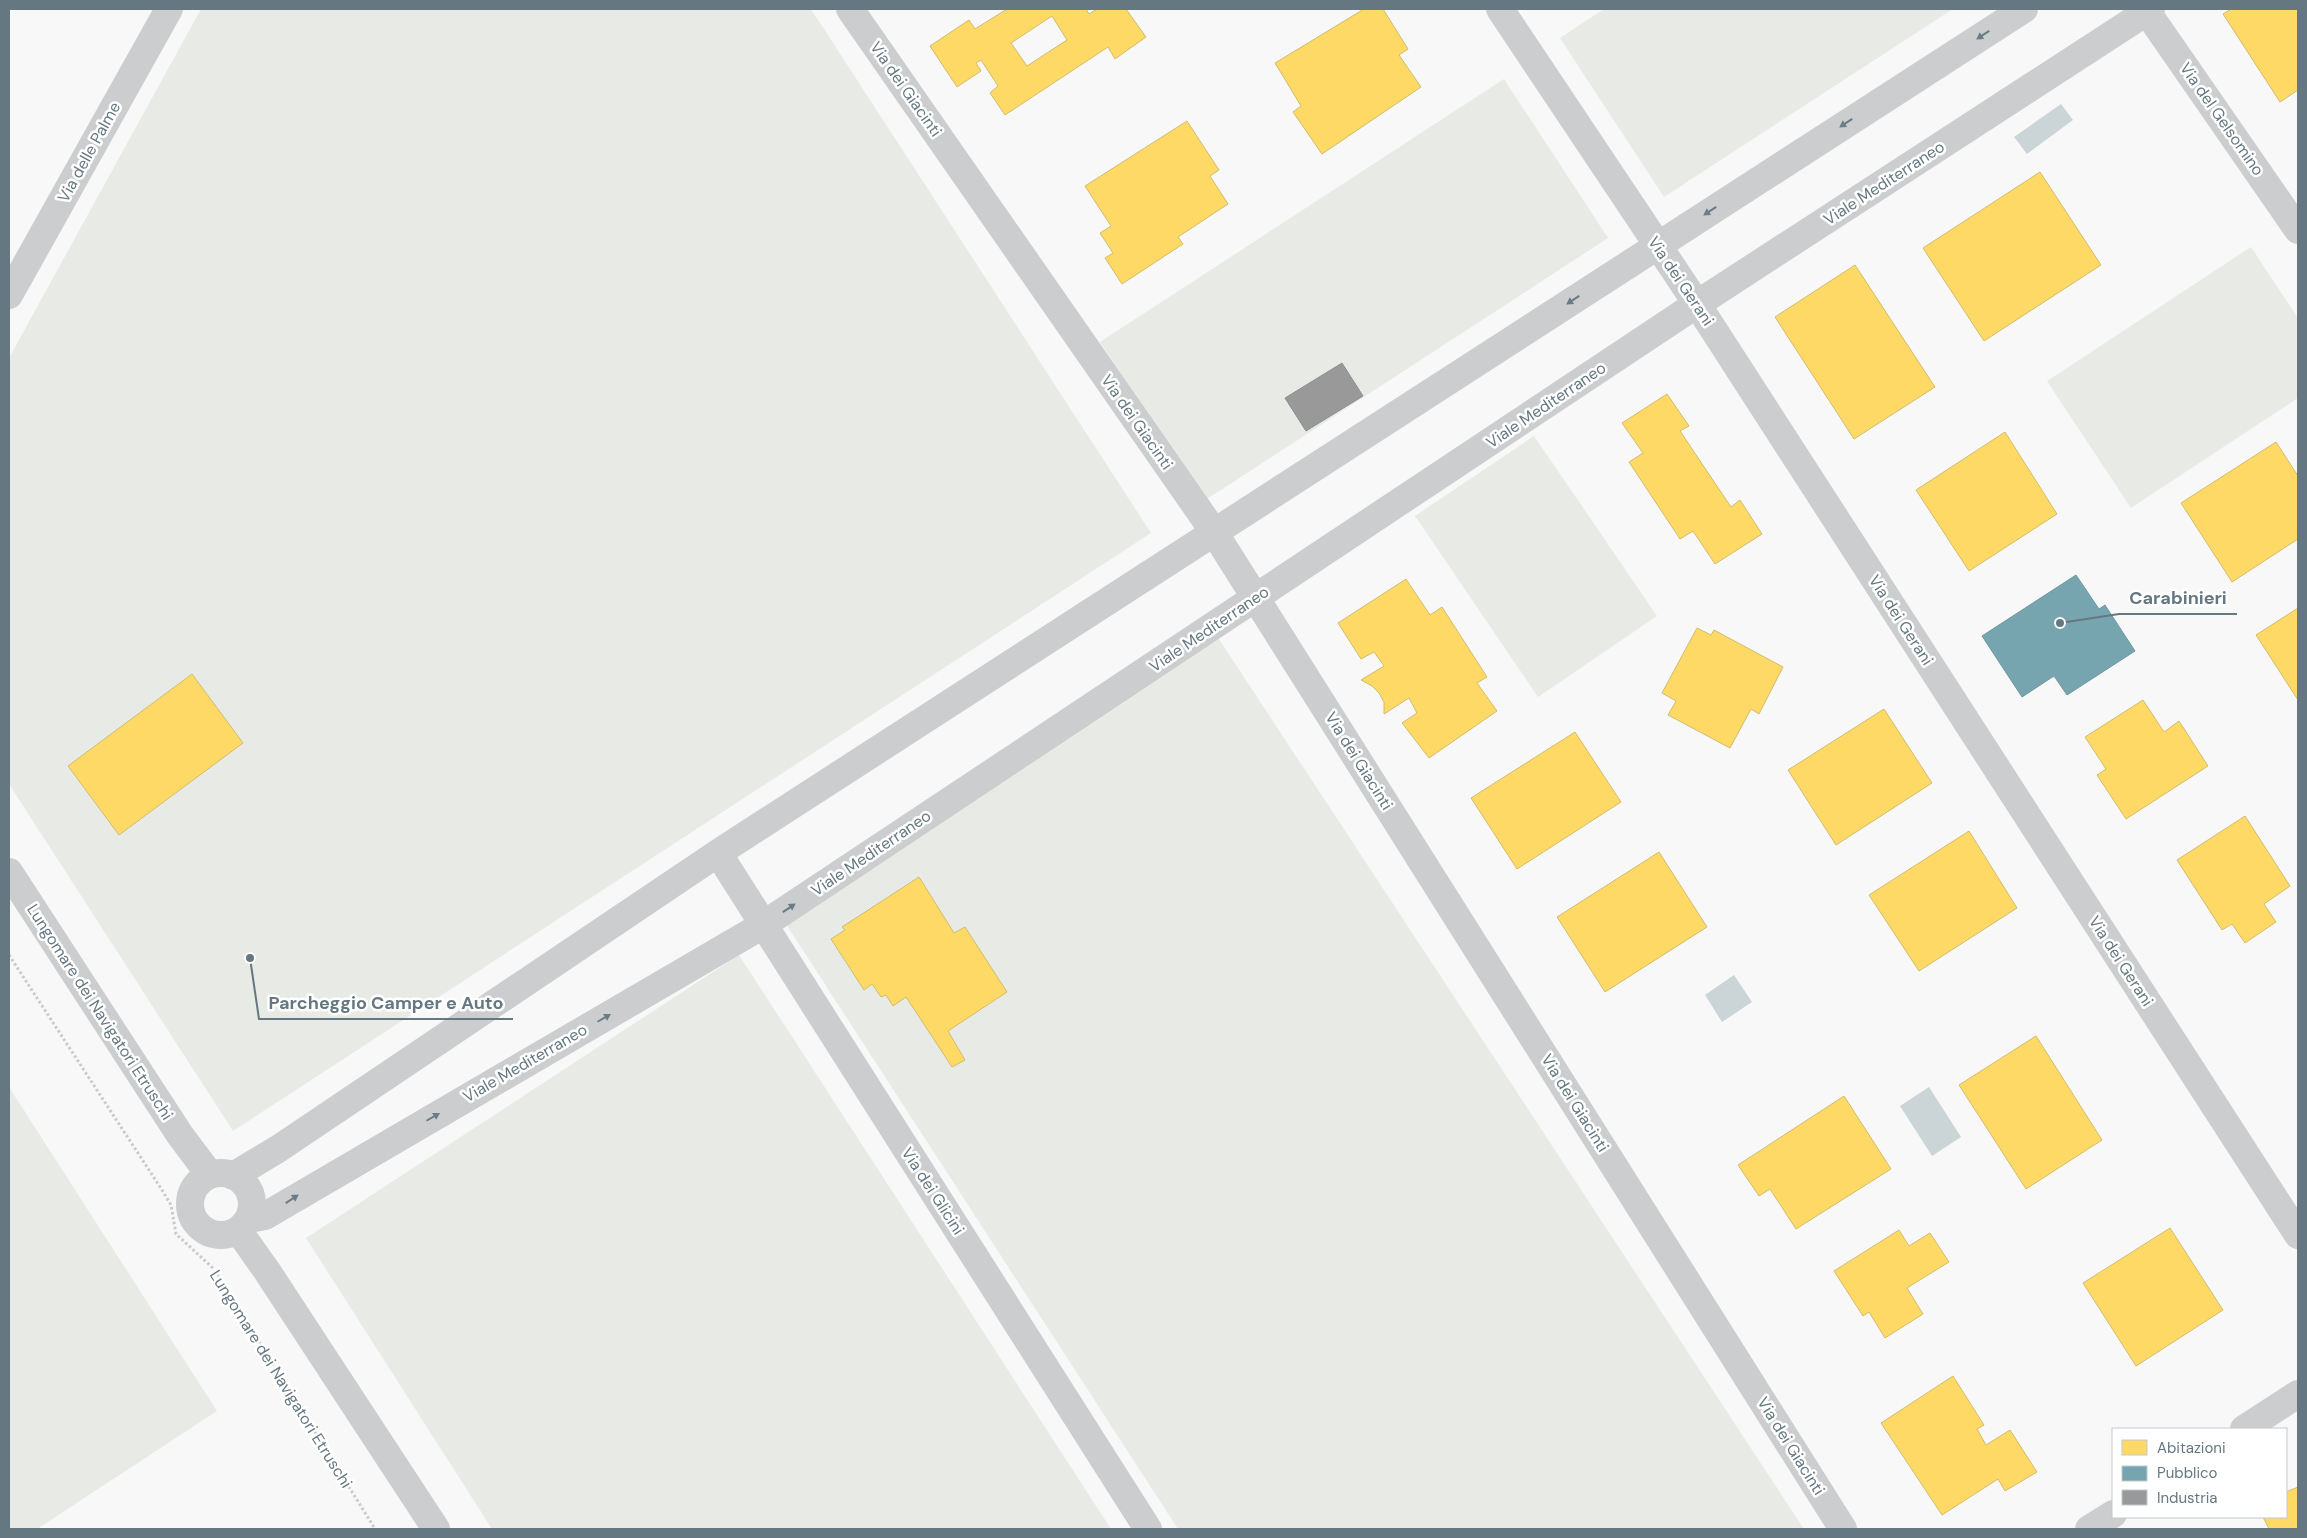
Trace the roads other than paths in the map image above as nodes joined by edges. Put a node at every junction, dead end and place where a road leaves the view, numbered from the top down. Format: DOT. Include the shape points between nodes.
graph roads {
  1 [pos="169,9"];
  2 [pos="850,9"];
  3 [pos="1500,9"];
  4 [pos="2024,9"];
  5 [pos="2148,10"];
  6 [pos="2298,230"];
  7 [pos="1656,246"];
  8 [pos="9,295"];
  9 [pos="1698,304"];
  10 [pos="1214,532"];
  11 [pos="1256,598"];
  12 [pos="718,853"];
  13 [pos="9,872"];
  14 [pos="763,925"];
  15 [pos="222,1175"];
  16 [pos="243,1224"];
  17 [pos="2298,1235"];
  18 [pos="2298,1394"];
  19 [pos="2246,1428"];
  20 [pos="2112,1515"];
  21 [pos="436,1529"];
  22 [pos="1148,1529"];
  23 [pos="1843,1529"];
  24 [pos="2089,1529"];
  1 -- 8 [label="street, Via delle Palme"];
  2 -- 10 [label="street, Via dei Giacinti"];
  3 -- 7 [label="street, Via dei Gerani"];
  4 -- 7 [label="street, one-way"];
  5 -- 6 [label="street, Via del Gelsomino"];
  5 -- 9 [label="street, Viale Mediterraneo"];
  7 -- 9 [label="street, Via dei Gerani"];
  7 -- 10 [label="street, one-way"];
  9 -- 11 [label="street, Viale Mediterraneo"];
  9 -- 17 [label="street, Via dei Gerani"];
  10 -- 11 [label="street, Via dei Giacinti"];
  10 -- 12 [label="street"];
  14 -- 11 [label="street, Viale Mediterraneo, one-way"];
  11 -- 23 [label="street, Via dei Giacinti"];
  12 -- 14 [label="street, Via dei Glicini"];
  12 -- 15 [label="street" via="278,1148"];
  13 -- 15 [label="street, Lungomare dei Navigatori Etruschi" via="180,1135"];
  16 -- 14 [label="street, Viale Mediterraneo, one-way" via="265,1216"];
  14 -- 22 [label="street, Via dei Glicini"];
  15 -- 16 [label="street" via="249,1190 252,1206"];
  15 -- 16 [label="street" via="203,1179 193,1192 192,1215 201,1228 210,1233 229,1235"];
  16 -- 21 [label="street" via="267,1271"];
  18 -- 19 [label="street"];
  20 -- 24 [label="street"];
}
